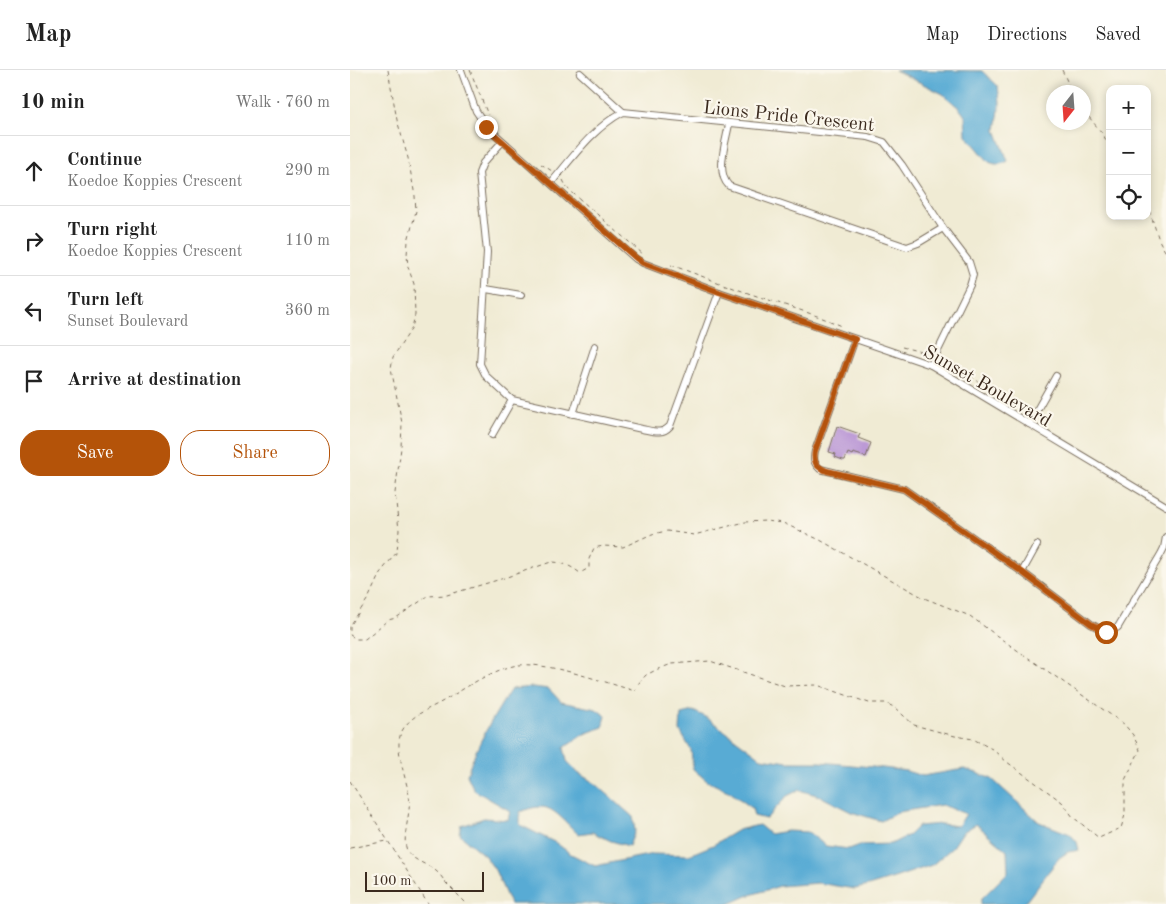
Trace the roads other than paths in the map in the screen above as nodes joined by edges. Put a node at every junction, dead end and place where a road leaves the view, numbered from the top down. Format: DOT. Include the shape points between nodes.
graph roads {
  1 [pos="461,70"];
  2 [pos="580,73"];
  3 [pos="623,112"];
  4 [pos="728,124"];
  5 [pos="502,142"];
  6 [pos="551,183"];
  7 [pos="943,228"];
  8 [pos="486,289"];
  9 [pos="719,292"];
  10 [pos="521,295"];
  11 [pos="855,339"];
  12 [pos="595,346"];
  13 [pos="931,365"];
  14 [pos="1056,376"];
  15 [pos="512,400"];
  16 [pos="573,414"];
  17 [pos="1029,424"];
  18 [pos="492,435"];
  19 [pos="1166,506"];
  20 [pos="1166,537"];
  21 [pos="1037,545"];
  22 [pos="1022,572"];
  1 -- 5 [label="street, Sunset Boulevard" via="480,120"];
  2 -- 3 [label="street"];
  3 -- 4 [label="street, Lions Pride Crescent"];
  3 -- 6 [label="street" via="597,129"];
  4 -- 7 [label="street, Lions Pride Crescent" via="868,137 884,142"];
  4 -- 7 [label="street" via="723,172 724,181 730,186 907,247"];
  5 -- 6 [label="street, Sunset Boulevard"];
  5 -- 8 [label="street" via="479,173 488,252"];
  6 -- 9 [label="street, Sunset Boulevard" via="648,266"];
  7 -- 13 [label="street, Lions Pride Crescent" via="968,262 973,275"];
  8 -- 10 [label="street"];
  8 -- 15 [label="street" via="480,364 486,376"];
  9 -- 11 [label="street, Sunset Boulevard"];
  9 -- 16 [label="street" via="666,430 642,430"];
  11 -- 13 [label="street, Sunset Boulevard"];
  11 -- 22 [label="street" via="815,451 815,464 827,471 904,489"];
  12 -- 16 [label="street"];
  13 -- 17 [label="street, Sunset Boulevard"];
  14 -- 17 [label="street"];
  15 -- 16 [label="street"];
  15 -- 18 [label="street"];
  17 -- 19 [label="street, Sunset Boulevard"];
  20 -- 22 [label="street" via="1164,548 1118,627 1111,632 1091,624"];
  21 -- 22 [label="street"];
}
